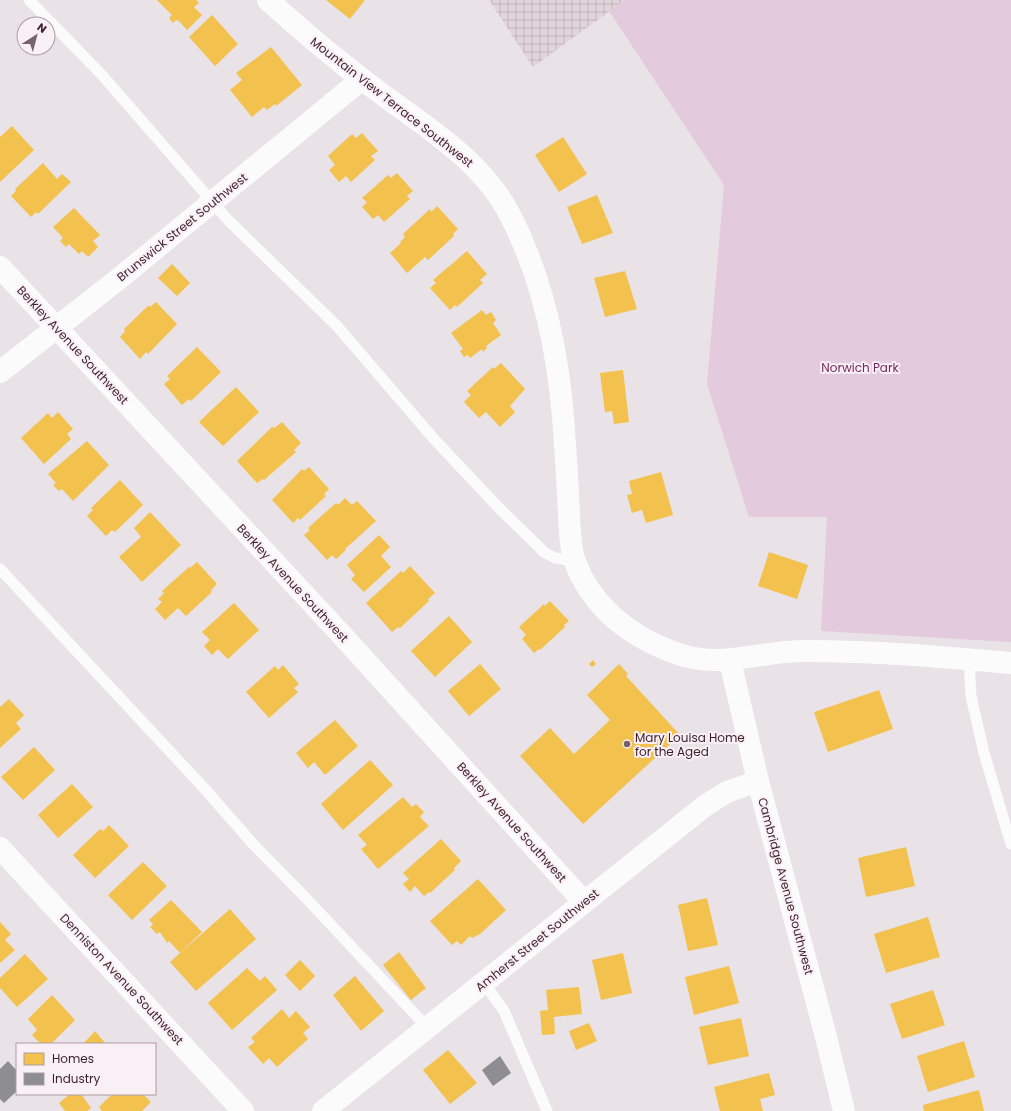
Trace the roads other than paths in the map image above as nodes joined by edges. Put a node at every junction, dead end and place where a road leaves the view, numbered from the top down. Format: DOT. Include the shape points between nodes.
graph roads {
  1 [pos="29,0"];
  2 [pos="268,0"];
  3 [pos="362,79"];
  4 [pos="213,202"];
  5 [pos="0,267"];
  6 [pos="56,327"];
  7 [pos="0,372"];
  8 [pos="575,561"];
  9 [pos="0,569"];
  10 [pos="969,660"];
  11 [pos="730,661"];
  12 [pos="1011,663"];
  13 [pos="758,781"];
  14 [pos="1011,844"];
  15 [pos="0,848"];
  16 [pos="584,902"];
  17 [pos="484,983"];
  18 [pos="428,1028"];
  19 [pos="243,1111"];
  20 [pos="323,1111"];
  21 [pos="547,1111"];
  22 [pos="844,1111"];
  1 -- 4 [label="lane" via="102,75"];
  2 -- 3 [label="street, Mountain View Terrace Southwest"];
  3 -- 4 [label="street, Brunswick Street Southwest"];
  3 -- 8 [label="street, Mountain View Terrace Southwest" via="469,161 492,186 513,221 546,307 556,356 565,435 571,549"];
  4 -- 6 [label="street, Brunswick Street Southwest"];
  4 -- 8 [label="lane" via="337,326 434,439 499,508 544,552 555,558"];
  5 -- 6 [label="street, Berkley Avenue Southwest"];
  6 -- 7 [label="street, Brunswick Street Southwest"];
  6 -- 16 [label="street, Berkley Avenue Southwest"];
  8 -- 11 [label="street, Mountain View Terrace Southwest" via="586,586 620,625 673,653 705,661"];
  9 -- 18 [label="lane" via="254,845"];
  10 -- 11 [label="street, Mountain View Terrace Southwest" via="888,653 805,650 784,651"];
  10 -- 12 [label="street, Mountain View Terrace Southwest"];
  10 -- 14 [label="lane" via="972,703"];
  11 -- 13 [label="street, Cambridge Avenue Southwest"];
  13 -- 16 [label="street, Amherst Street Southwest" via="727,792 706,805"];
  13 -- 22 [label="street, Cambridge Avenue Southwest"];
  15 -- 19 [label="street, Denniston Avenue Southwest"];
  16 -- 17 [label="street, Amherst Street Southwest"];
  17 -- 18 [label="street, Amherst Street Southwest"];
  17 -- 21 [label="lane" via="504,1011"];
  18 -- 20 [label="street, Amherst Street Southwest"];
}
